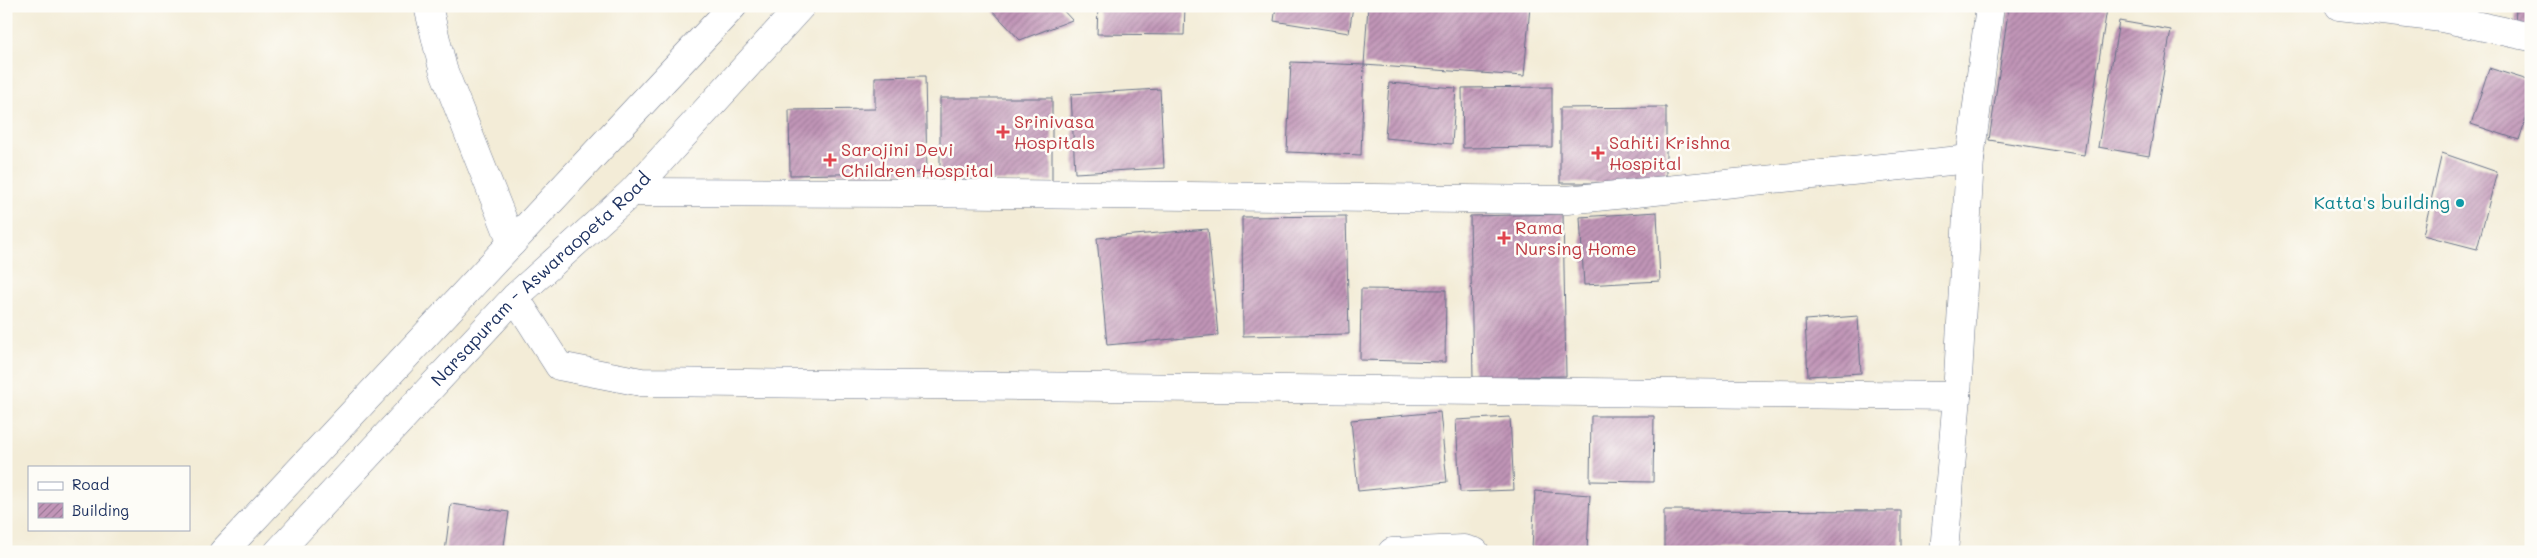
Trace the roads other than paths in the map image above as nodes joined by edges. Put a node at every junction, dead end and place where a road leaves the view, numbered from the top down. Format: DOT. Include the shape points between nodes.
graph roads {
  1 [pos="428,6"];
  2 [pos="733,6"];
  3 [pos="801,6"];
  4 [pos="1990,6"];
  5 [pos="2339,6"];
  6 [pos="2531,37"];
  7 [pos="1970,159"];
  8 [pos="632,192"];
  9 [pos="512,243"];
  10 [pos="516,297"];
  11 [pos="1956,396"];
  12 [pos="223,552"];
  13 [pos="278,552"];
  14 [pos="1392,552"];
  15 [pos="1475,552"];
  16 [pos="1944,552"];
  1 -- 9 [label="street" via="443,70"];
  2 -- 9 [label="street"];
  3 -- 8 [label="street, Narsapuram - Aswaraopeta Road"];
  4 -- 7 [label="street"];
  5 -- 6 [label="street" via="2442,18"];
  7 -- 8 [label="street" via="1567,200"];
  7 -- 11 [label="street"];
  8 -- 10 [label="street, Narsapuram - Aswaraopeta Road"];
  9 -- 12 [label="street"];
  10 -- 11 [label="street" via="559,366 641,382"];
  10 -- 13 [label="street, Narsapuram - Aswaraopeta Road"];
  11 -- 16 [label="street"];
  14 -- 15 [label="street" via="1464,549"];
}
